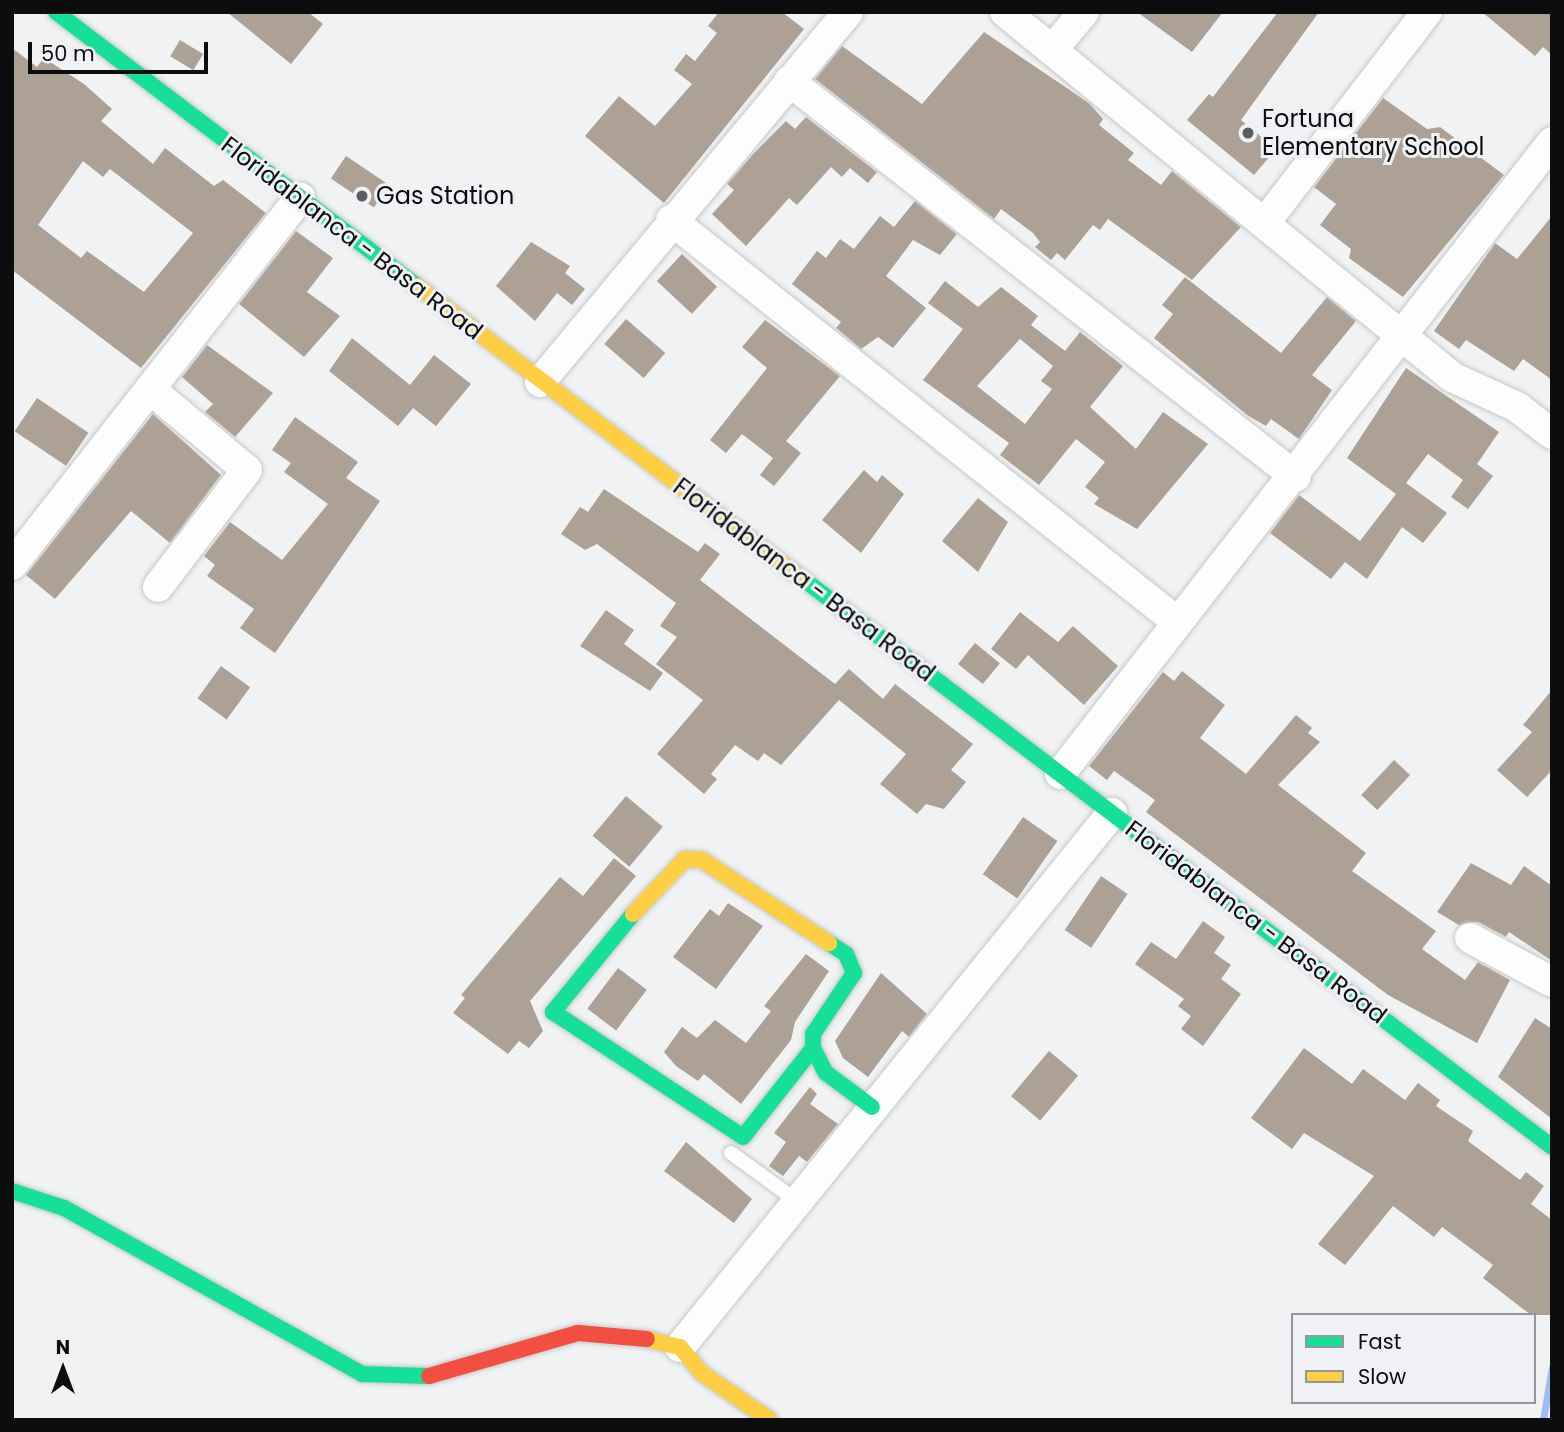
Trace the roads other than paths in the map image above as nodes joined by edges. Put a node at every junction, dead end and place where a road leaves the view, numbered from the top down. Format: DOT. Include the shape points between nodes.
graph roads {
  1 [pos="57,12"];
  2 [pos="848,12"];
  3 [pos="1005,12"];
  4 [pos="1084,12"];
  5 [pos="1427,12"];
  6 [pos="1053,49"];
  7 [pos="789,81"];
  8 [pos="1552,142"];
  9 [pos="300,198"];
  10 [pos="671,220"];
  11 [pos="1266,221"];
  12 [pos="1404,336"];
  13 [pos="540,382"];
  14 [pos="150,389"];
  15 [pos="1552,434"];
  16 [pos="1296,477"];
  17 [pos="12,565"];
  18 [pos="158,587"];
  19 [pos="1175,620"];
  20 [pos="1060,774"];
  21 [pos="1112,813"];
  22 [pos="1470,938"];
  23 [pos="1552,982"];
  24 [pos="813,1048"];
  25 [pos="872,1107"];
  26 [pos="1552,1147"];
  27 [pos="731,1153"];
  28 [pos="12,1191"];
  29 [pos="797,1201"];
  30 [pos="680,1347"];
  31 [pos="758,1416"];
  1 -- 9 [label="main road, Floridablanca - Basa Road"];
  2 -- 7 [label="street"];
  3 -- 6 [label="street"];
  4 -- 6 [label="street"];
  5 -- 11 [label="street"];
  6 -- 11 [label="street"];
  7 -- 10 [label="street"];
  7 -- 16 [label="street"];
  8 -- 12 [label="street"];
  9 -- 13 [label="main road, Floridablanca - Basa Road"];
  9 -- 14 [label="street"];
  10 -- 13 [label="street"];
  10 -- 19 [label="street"];
  11 -- 12 [label="street"];
  12 -- 15 [label="street" via="1452,377 1517,407"];
  12 -- 16 [label="street"];
  13 -- 20 [label="main road, Floridablanca - Basa Road"];
  14 -- 17 [label="street"];
  14 -- 18 [label="street" via="247,470"];
  16 -- 19 [label="street"];
  19 -- 20 [label="street"];
  20 -- 21 [label="main road, Floridablanca - Basa Road"];
  21 -- 25 [label="street"];
  21 -- 26 [label="main road, Floridablanca - Basa Road"];
  22 -- 23 [label="street"];
  24 -- 24 [label="main road" via="743,1137 553,1012 666,874 685,859 702,860 846,954 854,973 813,1034"];
  24 -- 25 [label="main road" via="827,1073"];
  25 -- 29 [label="street"];
  27 -- 29 [label="lane"];
  28 -- 30 [label="main road" via="64,1208 362,1374 400,1380 450,1373 578,1333"];
  29 -- 30 [label="street"];
  30 -- 31 [label="main road" via="703,1374"];
}
